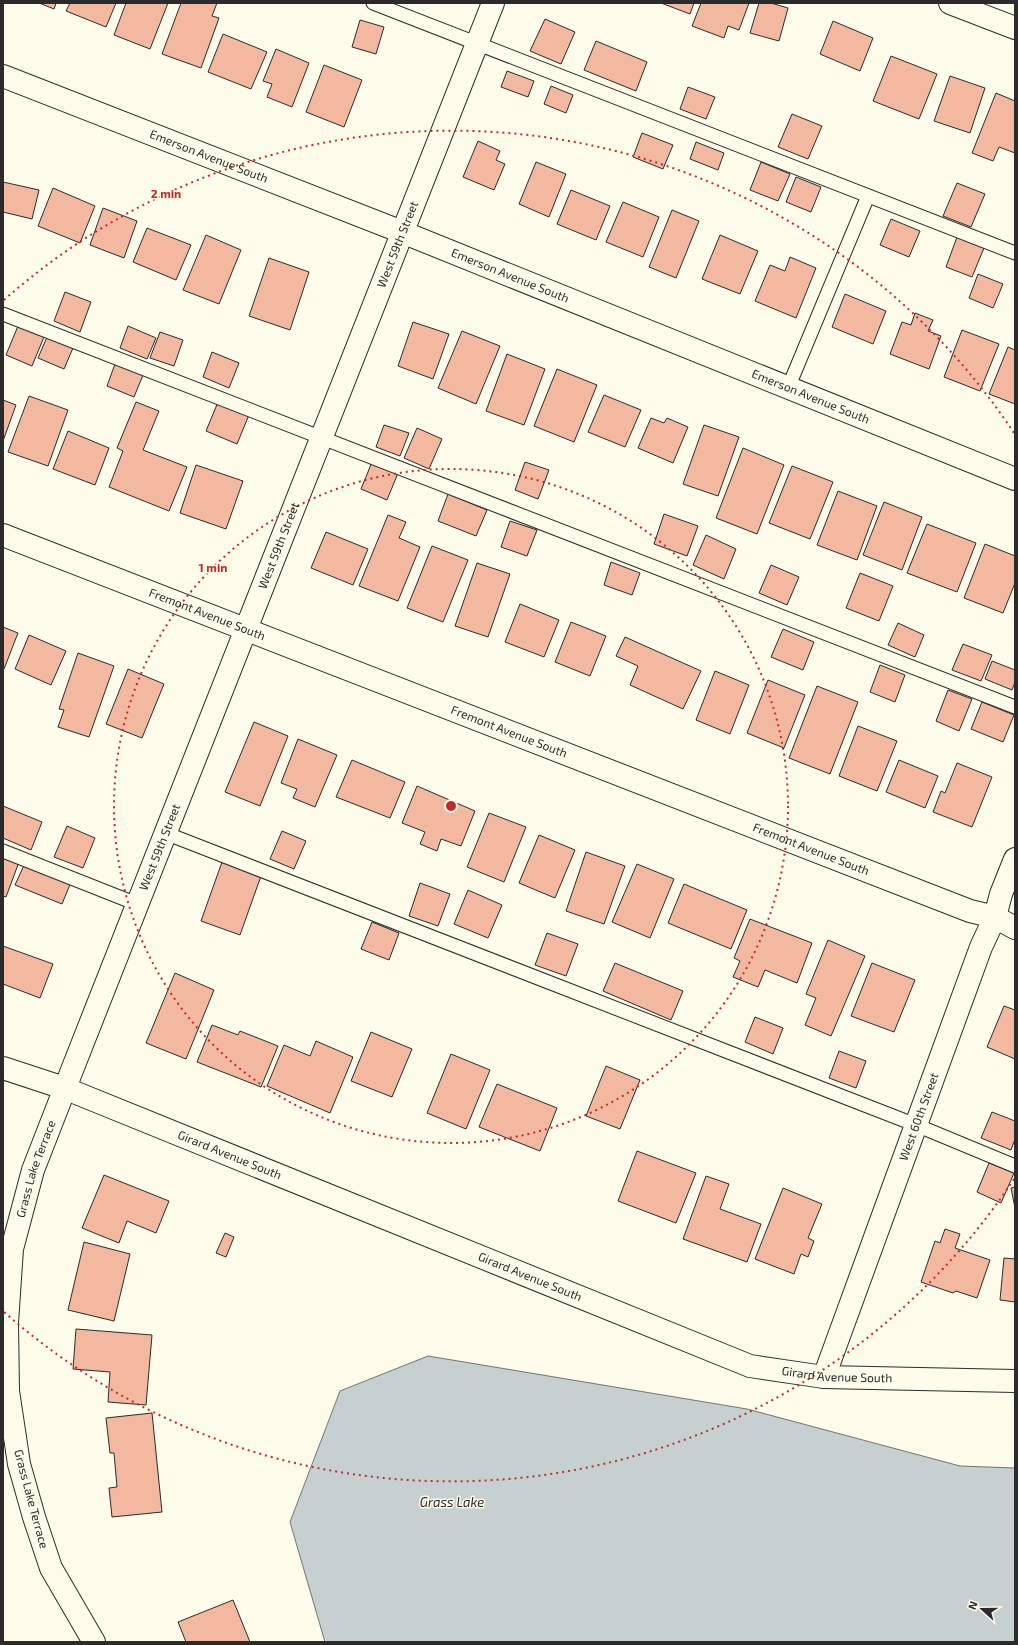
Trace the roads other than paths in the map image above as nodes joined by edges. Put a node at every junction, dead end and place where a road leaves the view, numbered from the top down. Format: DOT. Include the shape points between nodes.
graph roads {
  1 [pos="373,3"];
  2 [pos="492,3"];
  3 [pos="950,3"];
  4 [pos="1015,28"];
  5 [pos="476,44"];
  6 [pos="3,76"];
  7 [pos="868,196"];
  8 [pos="402,232"];
  9 [pos="1015,253"];
  10 [pos="3,314"];
  11 [pos="788,388"];
  12 [pos="321,438"];
  13 [pos="1015,479"];
  14 [pos="3,535"];
  15 [pos="245,630"];
  16 [pos="1015,707"];
  17 [pos="165,833"];
  18 [pos="3,851"];
  19 [pos="1015,858"];
  20 [pos="137,904"];
  21 [pos="996,917"];
  22 [pos="1015,928"];
  23 [pos="3,1068"];
  24 [pos="64,1088"];
  25 [pos="916,1125"];
  26 [pos="1015,1166"];
  27 [pos="824,1377"];
  28 [pos="1015,1381"];
  29 [pos="94,1642"];
  1 -- 5 [label="lane"];
  2 -- 5 [label="street, West 59th Street"];
  3 -- 4 [label="street"];
  5 -- 7 [label="lane"];
  5 -- 8 [label="street, West 59th Street"];
  6 -- 8 [label="street, Emerson Avenue South"];
  7 -- 9 [label="lane"];
  7 -- 11 [label="lane"];
  8 -- 11 [label="street, Emerson Avenue South"];
  8 -- 12 [label="street, West 59th Street"];
  10 -- 12 [label="lane"];
  11 -- 13 [label="street, Emerson Avenue South"];
  12 -- 15 [label="street, West 59th Street"];
  12 -- 16 [label="lane"];
  14 -- 15 [label="street, Fremont Avenue South"];
  15 -- 17 [label="street, West 59th Street"];
  15 -- 21 [label="street, Fremont Avenue South" via="962,908"];
  17 -- 20 [label="street, West 59th Street"];
  17 -- 25 [label="lane"];
  18 -- 20 [label="lane"];
  19 -- 21 [label="street, West 60th Street" via="1001,894"];
  20 -- 24 [label="street, West 59th Street"];
  21 -- 22 [label="street, Fremont Avenue South"];
  21 -- 25 [label="street, West 60th Street" via="981,947"];
  23 -- 24 [label="street, Girard Avenue South"];
  24 -- 27 [label="street, Girard Avenue South" via="750,1366"];
  24 -- 29 [label="street, Grass Lake Terrace" via="33,1170 12,1249 7,1323 8,1391 19,1464 51,1568"];
  25 -- 26 [label="lane"];
  25 -- 27 [label="street, West 60th Street"];
  27 -- 28 [label="street, Girard Avenue South"];
}
